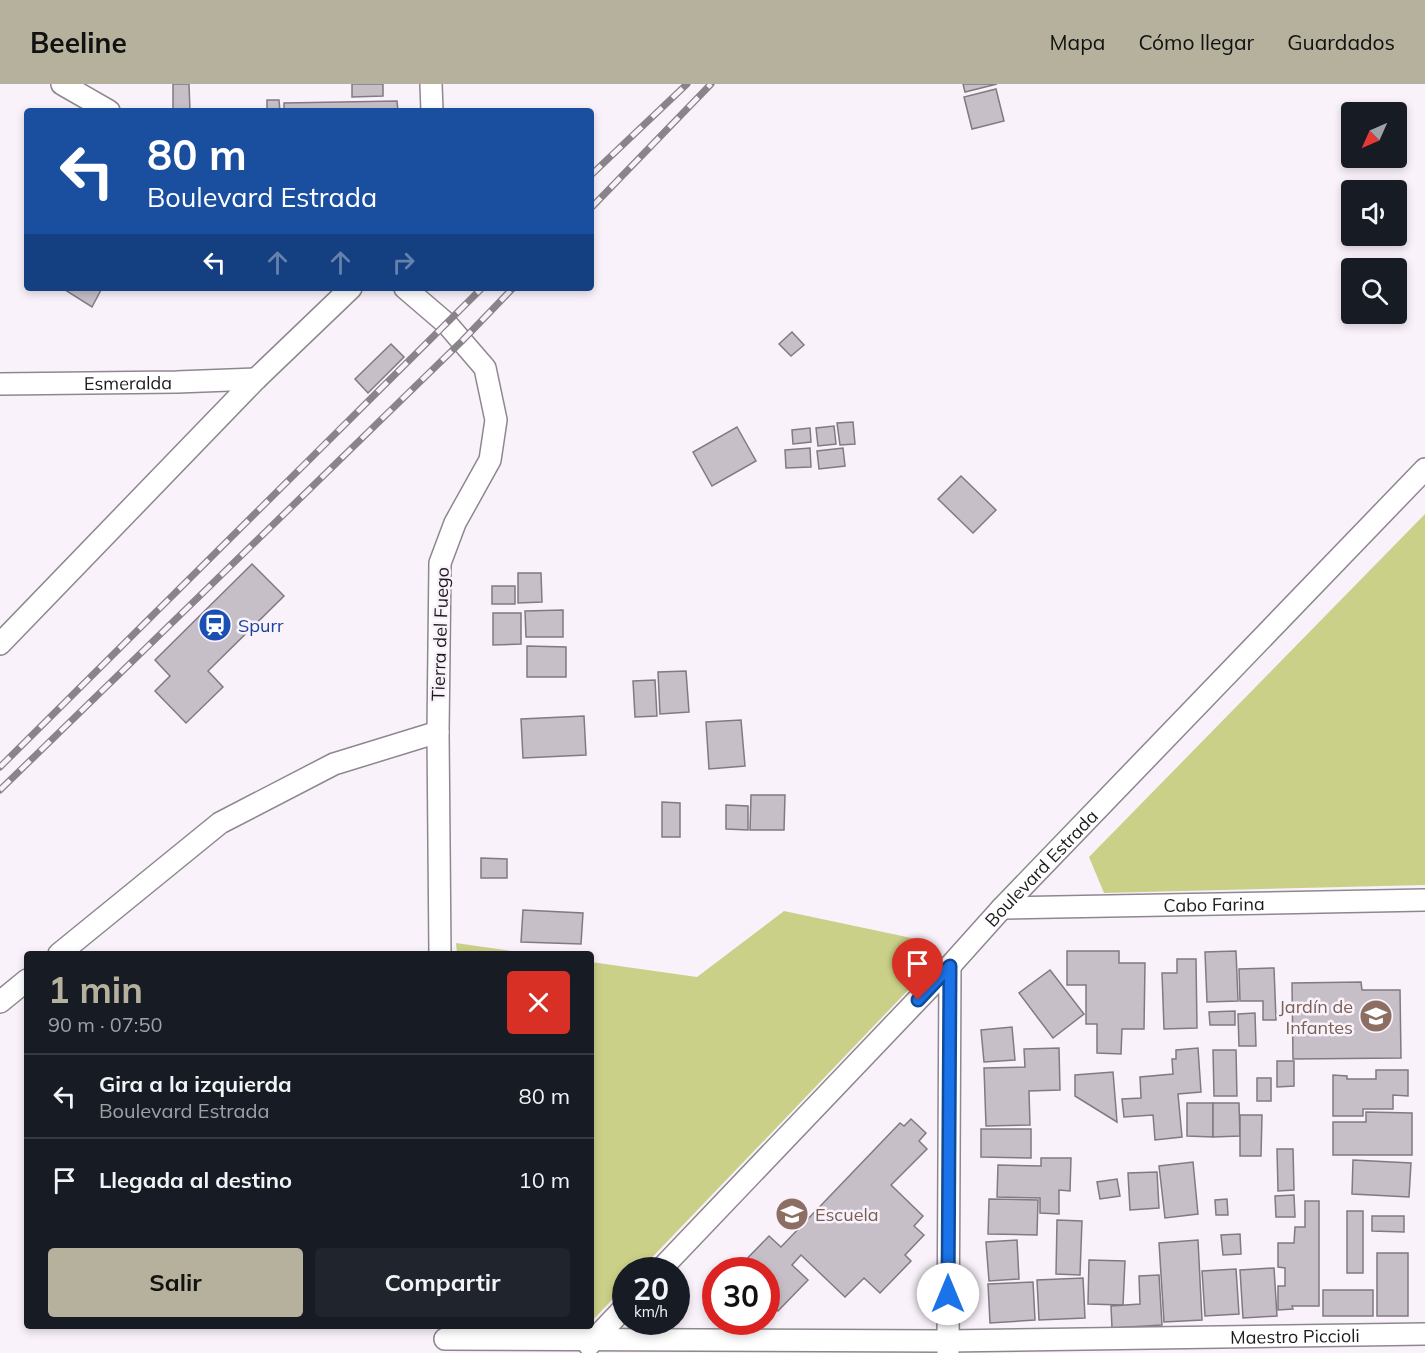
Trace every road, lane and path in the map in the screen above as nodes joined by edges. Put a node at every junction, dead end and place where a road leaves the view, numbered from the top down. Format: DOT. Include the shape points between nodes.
graph roads {
  1 [pos="62,84"];
  2 [pos="431,84"];
  3 [pos="104,108"];
  4 [pos="432,108"];
  5 [pos="348,291"];
  6 [pos="408,291"];
  7 [pos="256,379"];
  8 [pos="0,384"];
  9 [pos="1425,469"];
  10 [pos="0,644"];
  11 [pos="438,732"];
  12 [pos="1425,900"];
  13 [pos="1002,908"];
  14 [pos="63,951"];
  15 [pos="440,951"];
  16 [pos="950,966"];
  17 [pos="24,982"];
  18 [pos="0,1002"];
  19 [pos="672,1257"];
  20 [pos="612,1321"];
  21 [pos="1425,1334"];
  22 [pos="445,1339"];
  23 [pos="588,1346"];
  24 [pos="948,1347"];
  1 -- 3 [label="street"];
  2 -- 4 [label="street"];
  5 -- 7 [label="street"];
  6 -- 11 [label="street, Tierra del Fuego" via="447,324 485,368 496,420 490,460 455,523 440,563"];
  7 -- 8 [label="street, Esmeralda"];
  7 -- 10 [label="street"];
  9 -- 13 [label="street, Boulevard Estrada"];
  11 -- 14 [label="street" via="334,764 220,823"];
  11 -- 15 [label="street, Tierra del Fuego"];
  12 -- 13 [label="street, Cabo Farina"];
  13 -- 16 [label="street, Boulevard Estrada"];
  16 -- 19 [label="street, Boulevard Estrada"];
  16 -- 24 [label="street"];
  17 -- 18 [label="street"];
  20 -- 23 [label="street"];
  21 -- 24 [label="street, Maestro Piccioli"];
  22 -- 23 [label="street, Maestro Piccioli"];
  23 -- 24 [label="street, Maestro Piccioli"];
}
